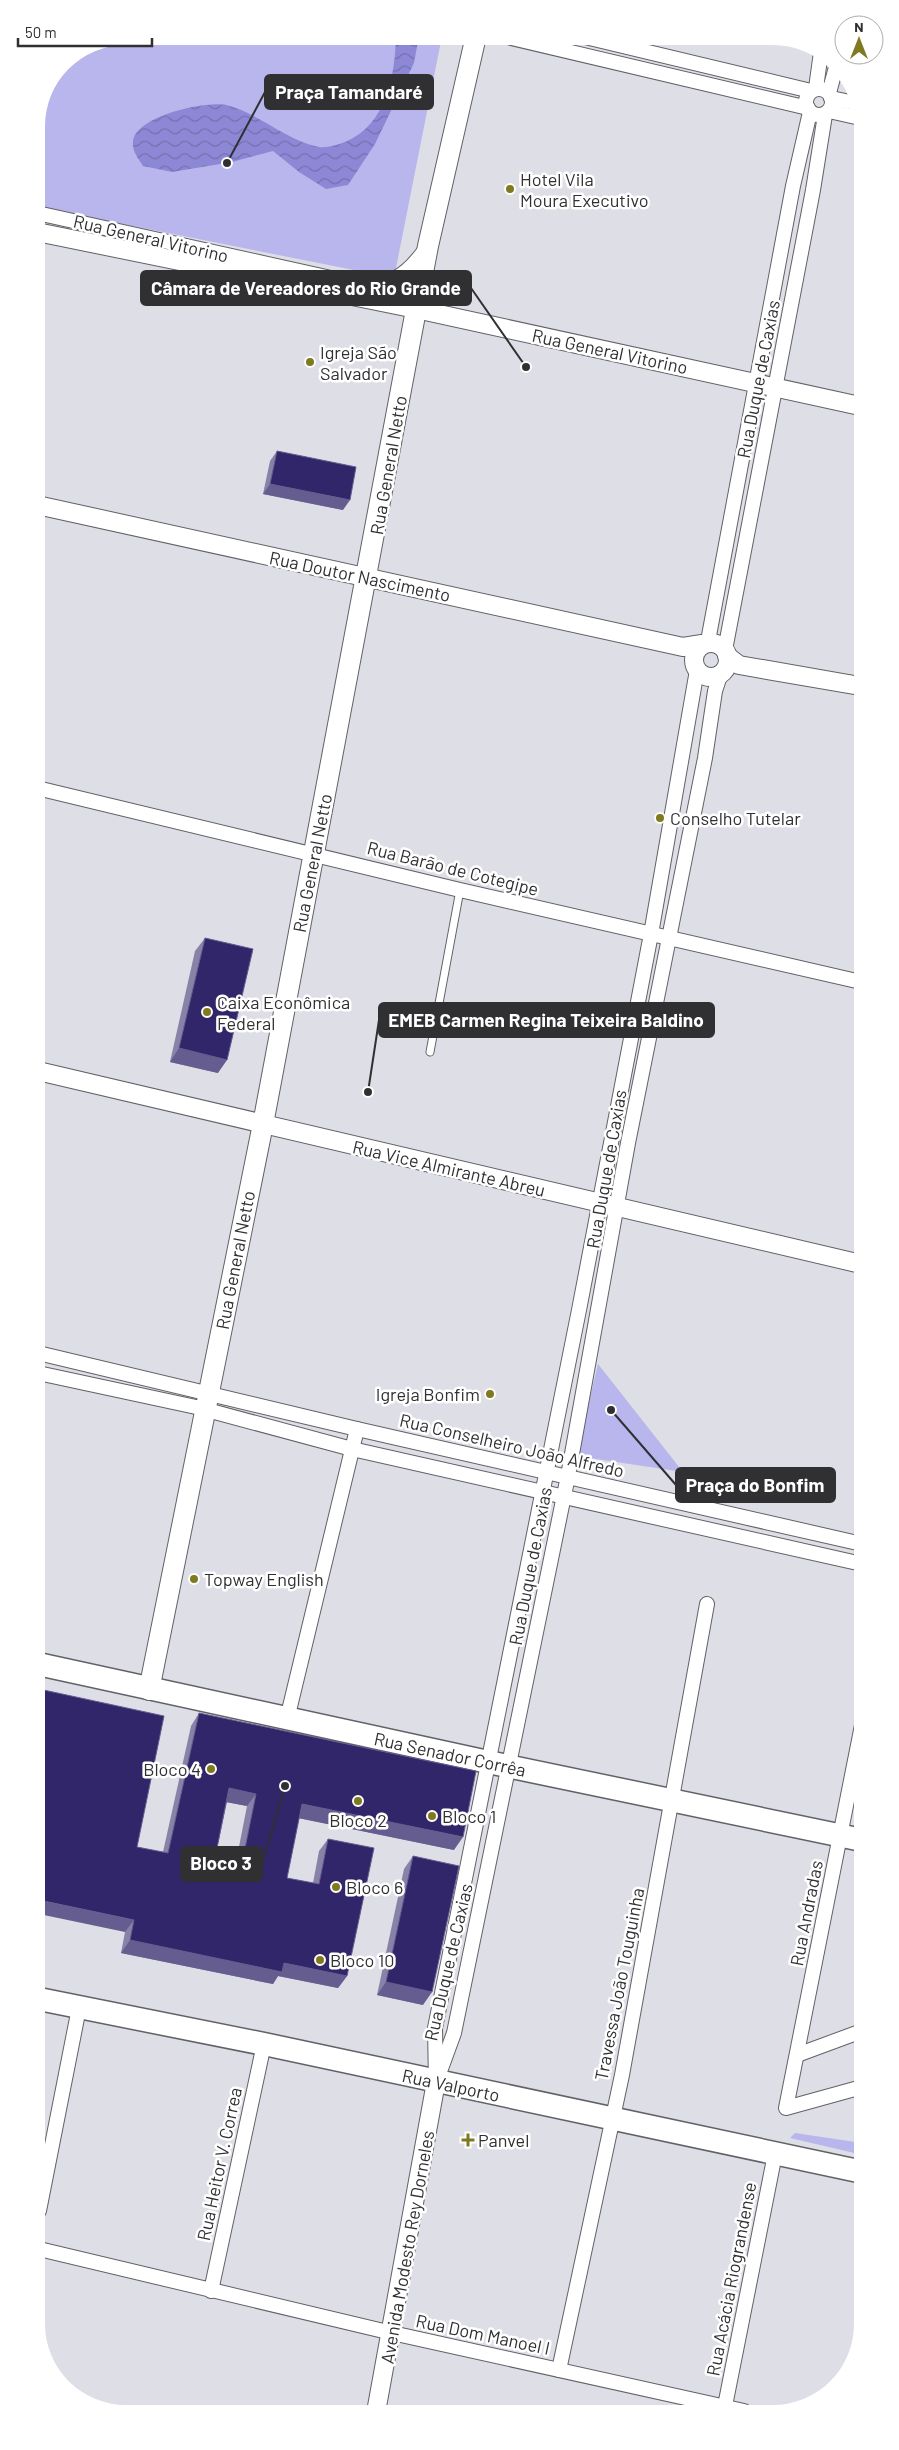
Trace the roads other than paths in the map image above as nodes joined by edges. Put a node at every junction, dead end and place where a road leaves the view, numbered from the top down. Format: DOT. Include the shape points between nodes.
graph roads {
  1 [pos="474,45"];
  2 [pos="540,45"];
  3 [pos="615,45"];
  4 [pos="821,62"];
  5 [pos="834,73"];
  6 [pos="823,100"];
  7 [pos="850,103"];
  8 [pos="809,110"];
  9 [pos="853,115"];
  10 [pos="793,186"];
  11 [pos="814,190"];
  12 [pos="45,215"];
  13 [pos="45,234"];
  14 [pos="428,246"];
  15 [pos="776,278"];
  16 [pos="796,284"];
  17 [pos="770,305"];
  18 [pos="416,309"];
  19 [pos="790,311"];
  20 [pos="756,382"];
  21 [pos="776,387"];
  22 [pos="854,405"];
  23 [pos="745,442"];
  24 [pos="765,445"];
  25 [pos="737,486"];
  26 [pos="756,489"];
  27 [pos="45,507"];
  28 [pos="730,524"];
  29 [pos="749,526"];
  30 [pos="722,571"];
  31 [pos="739,576"];
  32 [pos="367,577"];
  33 [pos="705,643"];
  34 [pos="683,648"];
  35 [pos="727,663"];
  36 [pos="696,667"];
  37 [pos="854,685"];
  38 [pos="684,754"];
  39 [pos="705,758"];
  40 [pos="45,790"];
  41 [pos="666,850"];
  42 [pos="313,853"];
  43 [pos="686,854"];
  44 [pos="460,890"];
  45 [pos="651,934"];
  46 [pos="669,938"];
  47 [pos="854,980"];
  48 [pos="635,1018"];
  49 [pos="652,1022"];
  50 [pos="430,1052"];
  51 [pos="45,1073"];
  52 [pos="263,1124"];
  53 [pos="611,1141"];
  54 [pos="628,1144"];
  55 [pos="600,1203"];
  56 [pos="618,1207"];
  57 [pos="854,1262"];
  58 [pos="579,1310"];
  59 [pos="598,1314"];
  60 [pos="45,1355"];
  61 [pos="67,1360"];
  62 [pos="45,1374"];
  63 [pos="62,1378"];
  64 [pos="207,1401"];
  65 [pos="291,1413"];
  66 [pos="357,1429"];
  67 [pos="286,1431"];
  68 [pos="352,1449"];
  69 [pos="458,1451"];
  70 [pos="547,1471"];
  71 [pos="453,1472"];
  72 [pos="568,1476"];
  73 [pos="542,1492"];
  74 [pos="563,1496"];
  75 [pos="727,1512"];
  76 [pos="798,1530"];
  77 [pos="722,1532"];
  78 [pos="854,1542"];
  79 [pos="794,1548"];
  80 [pos="854,1562"];
  81 [pos="524,1582"];
  82 [pos="545,1587"];
  83 [pos="707,1604"];
  84 [pos="514,1632"];
  85 [pos="534,1638"];
  86 [pos="45,1666"];
  87 [pos="149,1690"];
  88 [pos="287,1719"];
  89 [pos="498,1764"];
  90 [pos="672,1801"];
  91 [pos="854,1815"];
  92 [pos="852,1837"];
  93 [pos="45,2000"];
  94 [pos="79,2008"];
  95 [pos="854,2034"];
  96 [pos="264,2044"];
  97 [pos="797,2055"];
  98 [pos="436,2082"];
  99 [pos="854,2090"];
  100 [pos="612,2120"];
  101 [pos="775,2154"];
  102 [pos="854,2170"];
  103 [pos="45,2181"];
  104 [pos="45,2250"];
  105 [pos="211,2291"];
  106 [pos="392,2333"];
  107 [pos="559,2370"];
  108 [pos="377,2405"];
  109 [pos="707,2405"];
  110 [pos="725,2405"];
  1 -- 14 [label="main road, Rua General Netto"];
  2 -- 8 [label="street"];
  3 -- 6 [label="street"];
  4 -- 6 [label="street, Rua Duque de Caxias"];
  5 -- 6 [label="street, Rua Duque de Caxias"];
  6 -- 7 [label="street"];
  6 -- 8 [label="street, Rua Duque de Caxias" via="807,102"];
  6 -- 8 [label="street" via="815,116"];
  6 -- 9 [label="street"];
  6 -- 11 [label="street, Rua Duque de Caxias"];
  8 -- 10 [label="street, Rua Duque de Caxias"];
  10 -- 11 [label="street"];
  10 -- 15 [label="street, Rua Duque de Caxias"];
  11 -- 16 [label="street, Rua Duque de Caxias"];
  12 -- 14 [label="street, Rua General Vitorino" via="349,282 390,280 405,275"];
  13 -- 18 [label="street, Rua General Vitorino"];
  14 -- 18 [label="main road, Rua General Netto"];
  15 -- 16 [label="street"];
  15 -- 17 [label="street, Rua Duque de Caxias"];
  16 -- 19 [label="street, Rua Duque de Caxias"];
  17 -- 19 [label="street"];
  17 -- 20 [label="street, Rua Duque de Caxias"];
  18 -- 20 [label="street, Rua General Vitorino"];
  18 -- 32 [label="main road, Rua General Netto"];
  19 -- 21 [label="street, Rua Duque de Caxias"];
  20 -- 21 [label="street, Rua General Vitorino"];
  20 -- 23 [label="street, Rua Duque de Caxias"];
  21 -- 22 [label="street, Rua General Vitorino"];
  21 -- 24 [label="street, Rua Duque de Caxias"];
  23 -- 24 [label="street"];
  23 -- 25 [label="street, Rua Duque de Caxias"];
  24 -- 26 [label="street, Rua Duque de Caxias"];
  25 -- 26 [label="street"];
  25 -- 28 [label="street, Rua Duque de Caxias"];
  26 -- 29 [label="street, Rua Duque de Caxias"];
  27 -- 32 [label="street, Rua Doutor Nascimento"];
  28 -- 29 [label="street"];
  28 -- 30 [label="street, Rua Duque de Caxias"];
  29 -- 31 [label="street, Rua Duque de Caxias"];
  30 -- 31 [label="street"];
  30 -- 33 [label="street, Rua Duque de Caxias"];
  31 -- 35 [label="street, Rua Duque de Caxias"];
  32 -- 34 [label="street, Rua Doutor Nascimento"];
  32 -- 42 [label="main road, Rua General Netto"];
  33 -- 34 [label="street, Rua Doutor Nascimento"];
  33 -- 35 [label="street" via="720,644"];
  33 -- 36 [label="street" via="695,656"];
  34 -- 36 [label="street"];
  35 -- 36 [label="street" via="708,679"];
  35 -- 37 [label="street"];
  35 -- 39 [label="street, Rua Duque de Caxias" via="715,690"];
  36 -- 38 [label="street, Rua Duque de Caxias"];
  38 -- 39 [label="street"];
  38 -- 41 [label="street, Rua Duque de Caxias"];
  39 -- 43 [label="street, Rua Duque de Caxias"];
  40 -- 42 [label="street, Rua Barão de Cotegipe"];
  41 -- 43 [label="street"];
  41 -- 45 [label="street, Rua Duque de Caxias"];
  42 -- 44 [label="street, Rua Barão de Cotegipe"];
  42 -- 52 [label="main road, Rua General Netto"];
  43 -- 46 [label="street, Rua Duque de Caxias"];
  44 -- 45 [label="street, Rua Barão de Cotegipe"];
  44 -- 50 [label="lane"];
  45 -- 46 [label="street, Rua Barão de Cotegipe"];
  45 -- 48 [label="street, Rua Duque de Caxias"];
  46 -- 47 [label="street, Rua Barão de Cotegipe"];
  46 -- 49 [label="street, Rua Duque de Caxias"];
  48 -- 49 [label="street"];
  48 -- 53 [label="street, Rua Duque de Caxias"];
  49 -- 54 [label="street, Rua Duque de Caxias"];
  51 -- 52 [label="street, Rua Vice Almirante Abreu"];
  52 -- 55 [label="street, Rua Vice Almirante Abreu"];
  52 -- 64 [label="main road, Rua General Netto"];
  53 -- 54 [label="street"];
  53 -- 55 [label="street, Rua Duque de Caxias"];
  54 -- 56 [label="street, Rua Duque de Caxias"];
  55 -- 56 [label="street, Rua Vice Almirante Abreu"];
  55 -- 58 [label="street, Rua Duque de Caxias"];
  56 -- 57 [label="street, Rua Vice Almirante Abreu"];
  56 -- 59 [label="street, Rua Duque de Caxias"];
  58 -- 59 [label="street"];
  58 -- 70 [label="street, Rua Duque de Caxias"];
  59 -- 72 [label="street, Rua Duque de Caxias"];
  60 -- 61 [label="street, Rua Conselheiro João Alfredo"];
  61 -- 63 [label="street"];
  61 -- 64 [label="street, Rua Conselheiro João Alfredo"];
  62 -- 63 [label="street, Rua Conselheiro João Alfredo"];
  63 -- 64 [label="street, Rua Conselheiro João Alfredo"];
  64 -- 65 [label="street, Rua Conselheiro João Alfredo"];
  64 -- 67 [label="street, Rua Conselheiro João Alfredo"];
  64 -- 87 [label="main road, Rua General Netto"];
  65 -- 66 [label="street, Rua Conselheiro João Alfredo"];
  65 -- 67 [label="street"];
  66 -- 68 [label="street"];
  66 -- 69 [label="street, Rua Conselheiro João Alfredo"];
  67 -- 68 [label="street, Rua Conselheiro João Alfredo"];
  68 -- 71 [label="street, Rua Conselheiro João Alfredo"];
  68 -- 88 [label="street"];
  69 -- 70 [label="street, Rua Conselheiro João Alfredo"];
  69 -- 71 [label="street"];
  70 -- 72 [label="street, Rua Conselheiro João Alfredo"];
  70 -- 73 [label="street, Rua Duque de Caxias"];
  71 -- 73 [label="street, Rua Conselheiro João Alfredo"];
  72 -- 74 [label="street, Rua Duque de Caxias"];
  72 -- 75 [label="street, Rua Conselheiro João Alfredo"];
  73 -- 74 [label="street, Rua Conselheiro João Alfredo"];
  73 -- 81 [label="street, Rua Duque de Caxias"];
  74 -- 77 [label="street, Rua Conselheiro João Alfredo"];
  74 -- 82 [label="street, Rua Duque de Caxias"];
  75 -- 76 [label="street, Rua Conselheiro João Alfredo"];
  75 -- 77 [label="street"];
  76 -- 78 [label="street, Rua Conselheiro João Alfredo"];
  76 -- 79 [label="street"];
  77 -- 79 [label="street, Rua Conselheiro João Alfredo"];
  79 -- 80 [label="street, Rua Conselheiro João Alfredo"];
  81 -- 82 [label="street"];
  81 -- 84 [label="street, Rua Duque de Caxias"];
  82 -- 85 [label="street, Rua Duque de Caxias"];
  83 -- 90 [label="street, Travessa João Touguinha"];
  84 -- 85 [label="street"];
  84 -- 89 [label="street, Rua Duque de Caxias"];
  85 -- 89 [label="street, Rua Duque de Caxias"];
  86 -- 87 [label="main road, Rua Senador Corrêa"];
  87 -- 88 [label="main road, Rua Senador Corrêa"];
  88 -- 89 [label="main road, Rua Senador Corrêa"];
  89 -- 90 [label="main road, Rua Senador Corrêa"];
  89 -- 98 [label="street, Rua Duque de Caxias" via="454,2032"];
  89 -- 98 [label="street, Rua Duque de Caxias" via="470,1864 435,2028"];
  90 -- 92 [label="main road, Rua Senador Corrêa"];
  90 -- 100 [label="street, Travessa João Touguinha"];
  91 -- 92 [label="street, Rua Andradas"];
  92 -- 97 [label="street, Rua Andradas"];
  93 -- 94 [label="main road, Rua Valporto"];
  94 -- 96 [label="main road, Rua Valporto"];
  94 -- 103 [label="street"];
  95 -- 97 [label="street"];
  96 -- 98 [label="main road, Rua Valporto"];
  96 -- 105 [label="street, Rua Heitor V. Correa"];
  97 -- 99 [label="street, Rua Andradas" via="786,2108"];
  98 -- 100 [label="main road, Rua Valporto"];
  98 -- 106 [label="street, Avenida Modesto Rey Dorneles"];
  100 -- 101 [label="main road, Rua Valporto"];
  100 -- 107 [label="street, Travessa João Touguinha"];
  101 -- 102 [label="main road, Rua Valporto"];
  101 -- 110 [label="street, Rua Acácia Riograndense"];
  104 -- 105 [label="street, Rua Dom Manoel I"];
  105 -- 106 [label="street, Rua Dom Manoel I"];
  106 -- 107 [label="street, Rua Dom Manoel I"];
  106 -- 108 [label="street, Avenida Modesto Rey Dorneles"];
  107 -- 109 [label="street, Rua Dom Manoel I"];
}
